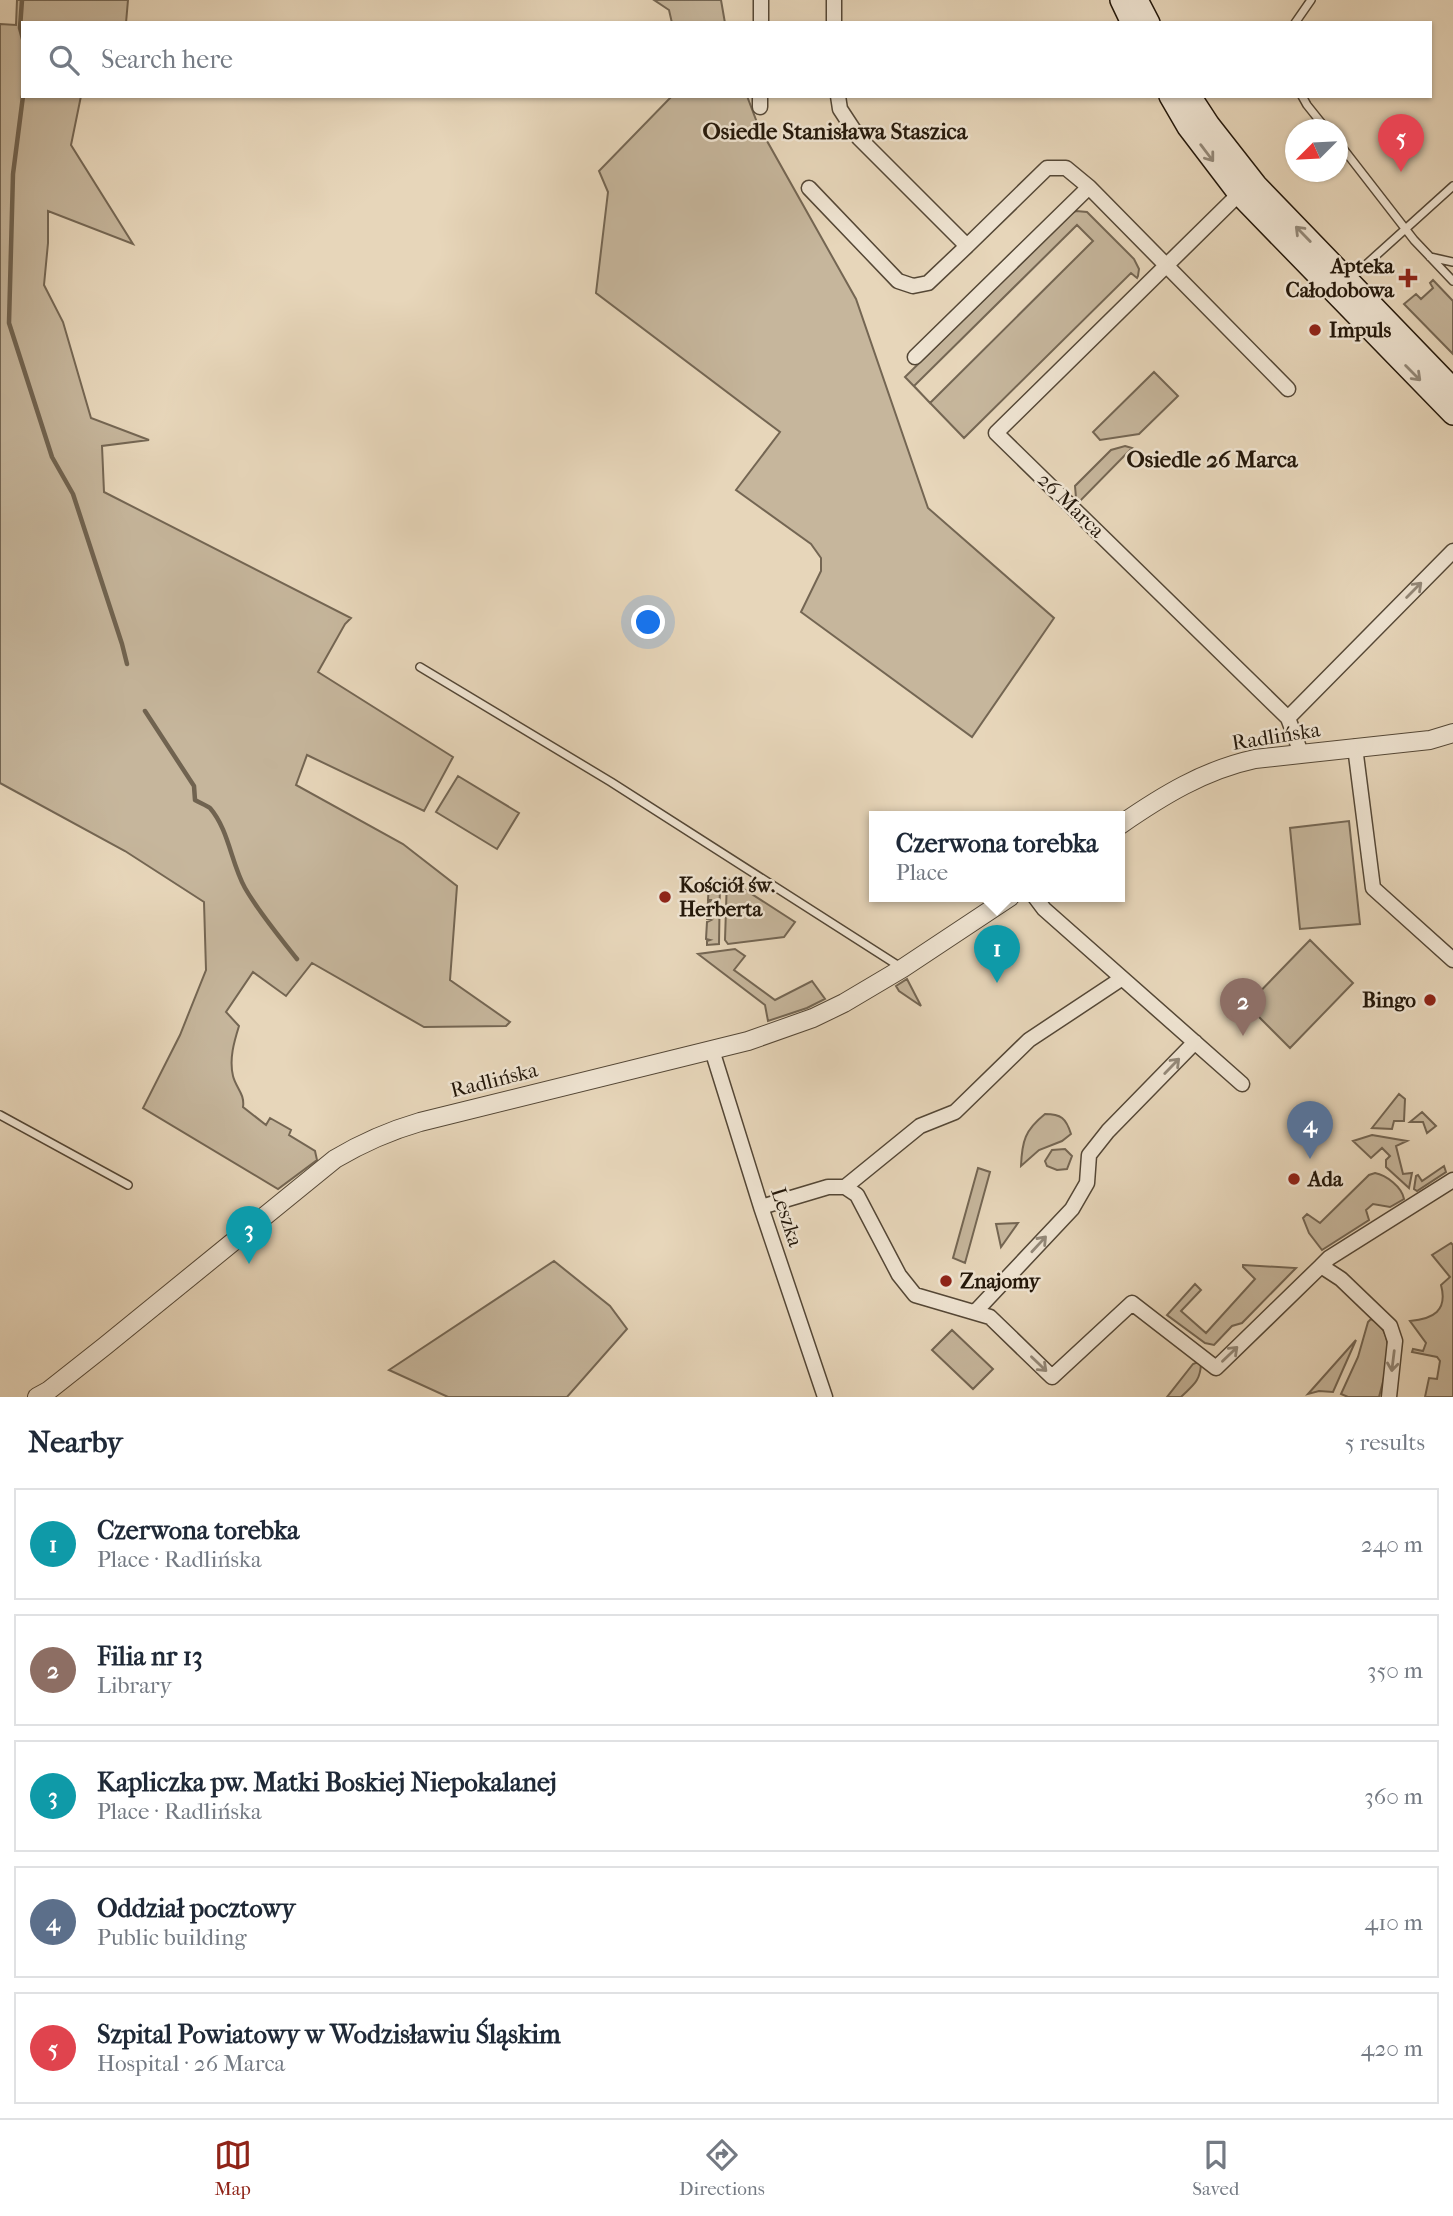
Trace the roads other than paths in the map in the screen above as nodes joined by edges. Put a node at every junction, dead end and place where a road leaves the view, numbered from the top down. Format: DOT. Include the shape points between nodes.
graph roads {
  1 [pos="761,0"];
  2 [pos="834,0"];
  3 [pos="1121,0"];
  4 [pos="1137,0"];
  5 [pos="1150,0"];
  6 [pos="1311,0"];
  7 [pos="761,21"];
  8 [pos="834,21"];
  9 [pos="1131,21"];
  10 [pos="1150,21"];
  11 [pos="1151,21"];
  12 [pos="1296,21"];
  13 [pos="838,98"];
  14 [pos="1171,98"];
  15 [pos="1191,98"];
  16 [pos="1303,98"];
  17 [pos="1318,119"];
  18 [pos="1348,155"];
  19 [pos="1453,186"];
  20 [pos="1089,187"];
  21 [pos="809,188"];
  22 [pos="1239,194"];
  23 [pos="1405,230"];
  24 [pos="967,246"];
  25 [pos="1430,257"];
  26 [pos="1453,262"];
  27 [pos="1165,266"];
  28 [pos="1453,281"];
  29 [pos="1341,287"];
  30 [pos="915,356"];
  31 [pos="1288,389"];
  32 [pos="1453,389"];
  33 [pos="1453,414"];
  34 [pos="1453,551"];
  35 [pos="421,667"];
  36 [pos="1288,718"];
  37 [pos="1453,733"];
  38 [pos="1355,747"];
  39 [pos="1301,753"];
  40 [pos="1125,821"];
  41 [pos="1002,902"];
  42 [pos="1039,902"];
  43 [pos="1453,960"];
  44 [pos="903,968"];
  45 [pos="1121,979"];
  46 [pos="1195,1042"];
  47 [pos="712,1050"];
  48 [pos="1242,1084"];
  49 [pos="0,1115"];
  50 [pos="1453,1180"];
  51 [pos="128,1185"];
  52 [pos="845,1186"];
  53 [pos="761,1207"];
  54 [pos="1321,1266"];
  55 [pos="976,1311"];
  56 [pos="37,1397"];
  57 [pos="825,1397"];
  58 [pos="1389,1397"];
  1 -- 7 [label="street"];
  2 -- 8 [label="street"];
  3 -- 9 [label="main road"];
  4 -- 10 [label="main road"];
  5 -- 11 [label="street"];
  6 -- 12 [label="lane"];
  13 -- 24 [label="street" via="840,109 859,138"];
  14 -- 22 [label="main road, one-way" via="1188,128"];
  29 -- 15 [label="main road, one-way" via="1224,145"];
  16 -- 17 [label="lane"];
  18 -- 23 [label="lane"];
  19 -- 23 [label="lane"];
  20 -- 24 [label="street" via="1066,167 1047,168"];
  20 -- 27 [label="street"];
  20 -- 30 [label="street"];
  21 -- 24 [label="street" via="898,281 913,286 928,283"];
  22 -- 27 [label="street, 26 Marca"];
  22 -- 29 [label="main road"];
  23 -- 25 [label="lane"];
  23 -- 29 [label="lane"];
  25 -- 26 [label="lane"];
  25 -- 28 [label="lane"];
  27 -- 31 [label="street"];
  27 -- 36 [label="street, 26 Marca" via="996,433"];
  29 -- 32 [label="main road"];
  29 -- 33 [label="main road, one-way"];
  36 -- 34 [label="street, one-way"];
  35 -- 44 [label="lane" via="739,861"];
  36 -- 39 [label="street, 26 Marca"];
  37 -- 38 [label="street, Radlińska" via="1430,740"];
  38 -- 39 [label="street, Radlińska"];
  38 -- 43 [label="street" via="1373,888"];
  39 -- 40 [label="street, Radlińska" via="1243,761 1197,778"];
  41 -- 44 [label="street, Radlińska"];
  42 -- 45 [label="street"];
  44 -- 47 [label="street, Radlińska" via="813,1018"];
  45 -- 46 [label="street"];
  45 -- 52 [label="street" via="1030,1040 955,1112 920,1126"];
  46 -- 48 [label="street"];
  55 -- 46 [label="street, one-way" via="1072,1209 1087,1183 1089,1155 1108,1131"];
  47 -- 53 [label="street, Leszka"];
  47 -- 56 [label="street, Radlińska" via="420,1122 363,1143 335,1159"];
  49 -- 51 [label="lane"];
  50 -- 54 [label="street"];
  52 -- 53 [label="street" via="828,1186"];
  52 -- 55 [label="street" via="857,1195 899,1275 915,1295"];
  53 -- 57 [label="street, Leszka"];
  55 -- 54 [label="street, one-way" via="990,1317 1052,1377 1132,1303 1216,1367"];
  54 -- 58 [label="street, one-way" via="1390,1326 1395,1341"];
}
